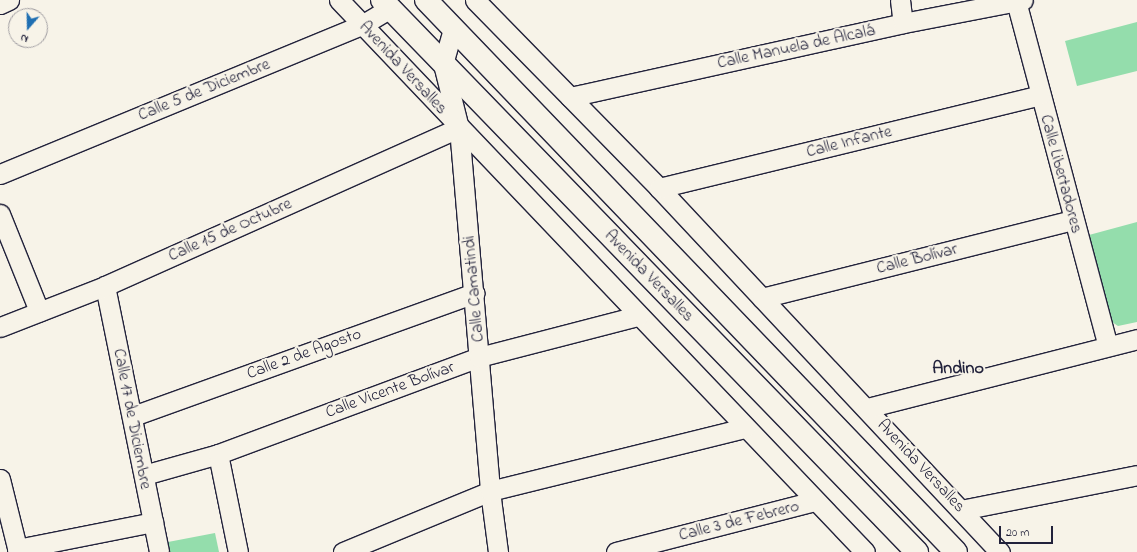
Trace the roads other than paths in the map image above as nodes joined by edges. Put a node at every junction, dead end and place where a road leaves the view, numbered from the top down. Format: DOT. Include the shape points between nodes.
graph roads {
  1 [pos="9,0"];
  2 [pos="339,0"];
  3 [pos="426,0"];
  4 [pos="475,0"];
  5 [pos="900,0"];
  6 [pos="1019,1"];
  7 [pos="392,3"];
  8 [pos="0,4"];
  9 [pos="903,23"];
  10 [pos="362,25"];
  11 [pos="453,29"];
  12 [pos="443,64"];
  13 [pos="1040,95"];
  14 [pos="570,97"];
  15 [pos="459,128"];
  16 [pos="0,174"];
  17 [pos="658,188"];
  18 [pos="0,214"];
  19 [pos="1072,220"];
  20 [pos="105,286"];
  21 [pos="474,293"];
  22 [pos="762,298"];
  23 [pos="40,311"];
  24 [pos="638,316"];
  25 [pos="0,327"];
  26 [pos="1137,339"];
  27 [pos="1108,346"];
  28 [pos="479,357"];
  29 [pos="867,408"];
  30 [pos="133,416"];
  31 [pos="744,428"];
  32 [pos="218,454"];
  33 [pos="144,474"];
  34 [pos="1137,475"];
  35 [pos="0,481"];
  36 [pos="490,491"];
  37 [pos="815,502"];
  38 [pos="961,510"];
  39 [pos="153,522"];
  40 [pos="18,550"];
  41 [pos="159,552"];
  42 [pos="238,552"];
  43 [pos="343,552"];
  44 [pos="498,552"];
  45 [pos="616,552"];
  46 [pos="865,552"];
  47 [pos="917,552"];
  48 [pos="956,552"];
  49 [pos="1000,552"];
  1 -- 8 [label="street"];
  2 -- 10 [label="street, Avenida Versalles"];
  3 -- 11 [label="street, Avenida Versalles"];
  4 -- 14 [label="street, Avenida Versalles"];
  5 -- 9 [label="street"];
  6 -- 9 [label="street, Calle Manuela de Alcalá"];
  6 -- 13 [label="street, Calle Libertadores"];
  7 -- 10 [label="street, Calle 5 de Diciembre"];
  7 -- 12 [label="street, Avenida Versalles"];
  9 -- 14 [label="street, Calle Manuela de Alcalá"];
  10 -- 15 [label="street, Avenida Versalles"];
  10 -- 16 [label="street, Calle 5 de Diciembre"];
  11 -- 12 [label="street, Calle Camatindi"];
  11 -- 48 [label="street, Avenida Versalles"];
  12 -- 15 [label="street, Calle Camatindi"];
  12 -- 47 [label="street, Avenida Versalles"];
  13 -- 17 [label="street, Calle Infante"];
  13 -- 19 [label="street, Calle Libertadores"];
  14 -- 17 [label="street, Avenida Versalles"];
  15 -- 20 [label="street, Calle 15 de Octubre"];
  15 -- 21 [label="street, Calle Camatindi"];
  15 -- 24 [label="street, Avenida Versalles"];
  17 -- 22 [label="street, Avenida Versalles"];
  18 -- 23 [label="street"];
  19 -- 22 [label="street, Calle Bolívar"];
  19 -- 27 [label="street, Calle Libertadores"];
  20 -- 23 [label="street, Calle 15 de Octubre"];
  20 -- 30 [label="street, Calle 17 de Diciembre"];
  21 -- 28 [label="street, Calle Camatindi"];
  21 -- 30 [label="street, Calle 2 de Agosto"];
  22 -- 29 [label="street, Avenida Versalles"];
  23 -- 25 [label="street, Calle 15 de Octubre"];
  24 -- 28 [label="street, Calle Vicente Bolívar"];
  24 -- 31 [label="street, Avenida Versalles"];
  26 -- 27 [label="street"];
  27 -- 29 [label="street"];
  28 -- 32 [label="street, Calle Vicente Bolívar"];
  28 -- 36 [label="street, Calle Camatindi"];
  29 -- 38 [label="street, Avenida Versalles"];
  30 -- 33 [label="street, Calle 17 de Diciembre"];
  31 -- 36 [label="street"];
  31 -- 37 [label="street, Avenida Versalles"];
  32 -- 33 [label="street, Calle Vicente Bolívar"];
  32 -- 42 [label="street"];
  33 -- 39 [label="street, Calle 17 de Diciembre"];
  34 -- 38 [label="street"];
  35 -- 40 [label="street"];
  36 -- 43 [label="street"];
  36 -- 44 [label="street, Calle Camatindi"];
  37 -- 45 [label="street, Calle 3 de Febrero"];
  37 -- 46 [label="street, Avenida Versalles"];
  38 -- 49 [label="street, Avenida Versalles"];
  39 -- 40 [label="street"];
  39 -- 41 [label="street, Calle 17 de Diciembre"];
}
